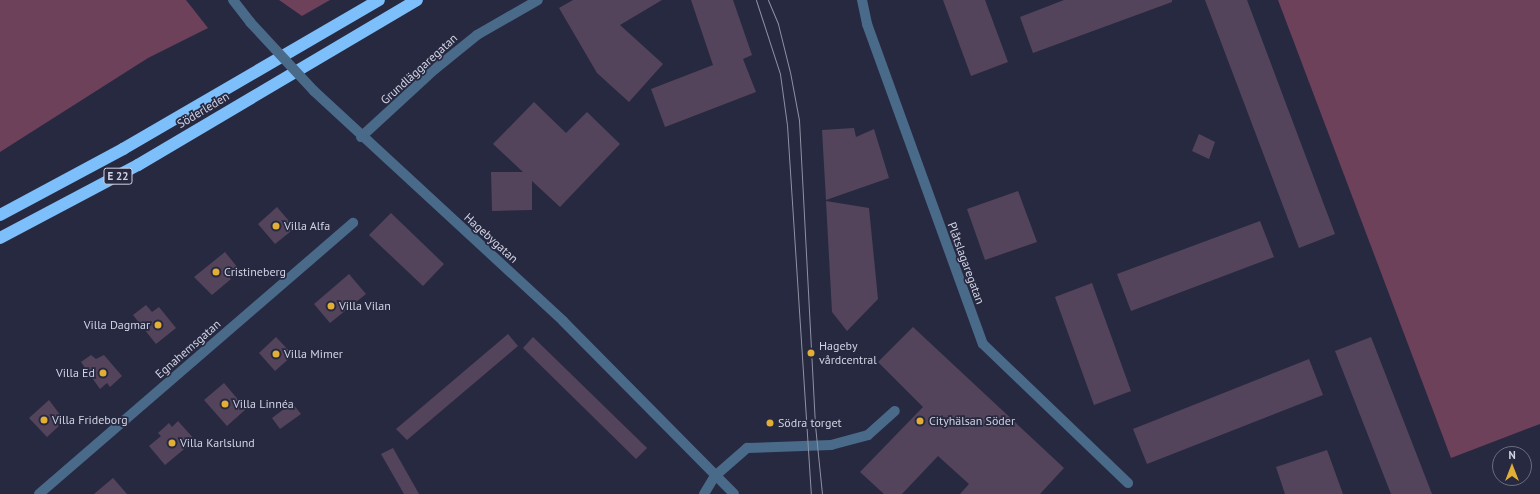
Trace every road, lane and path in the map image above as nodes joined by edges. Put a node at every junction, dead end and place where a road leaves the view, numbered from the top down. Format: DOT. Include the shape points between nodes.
graph roads {
  1 [pos="233,0"];
  2 [pos="378,0"];
  3 [pos="417,0"];
  4 [pos="538,0"];
  5 [pos="862,0"];
  6 [pos="361,137"];
  7 [pos="0,215"];
  8 [pos="353,223"];
  9 [pos="0,238"];
  10 [pos="895,411"];
  11 [pos="715,476"];
  12 [pos="1128,483"];
  13 [pos="39,494"];
  14 [pos="704,494"];
  15 [pos="734,494"];
  1 -- 6 [label="street, Hagebygatan, bridge" via="314,91"];
  2 -- 7 [label="highway, Söderleden / E 22" via="123,149"];
  3 -- 9 [label="highway, Söderleden / E 22" via="138,165"];
  4 -- 6 [label="street, Grundläggaregatan" via="477,35 434,69"];
  5 -- 12 [label="street, Plåtslagaregatan" via="867,24 984,344"];
  6 -- 11 [label="street, Hagebygatan" via="563,321"];
  8 -- 13 [label="street, Egnahemsgatan"];
  10 -- 11 [label="street" via="868,435 831,445 747,448"];
  11 -- 14 [label="street"];
  11 -- 15 [label="street, Hagebygatan"];
}
